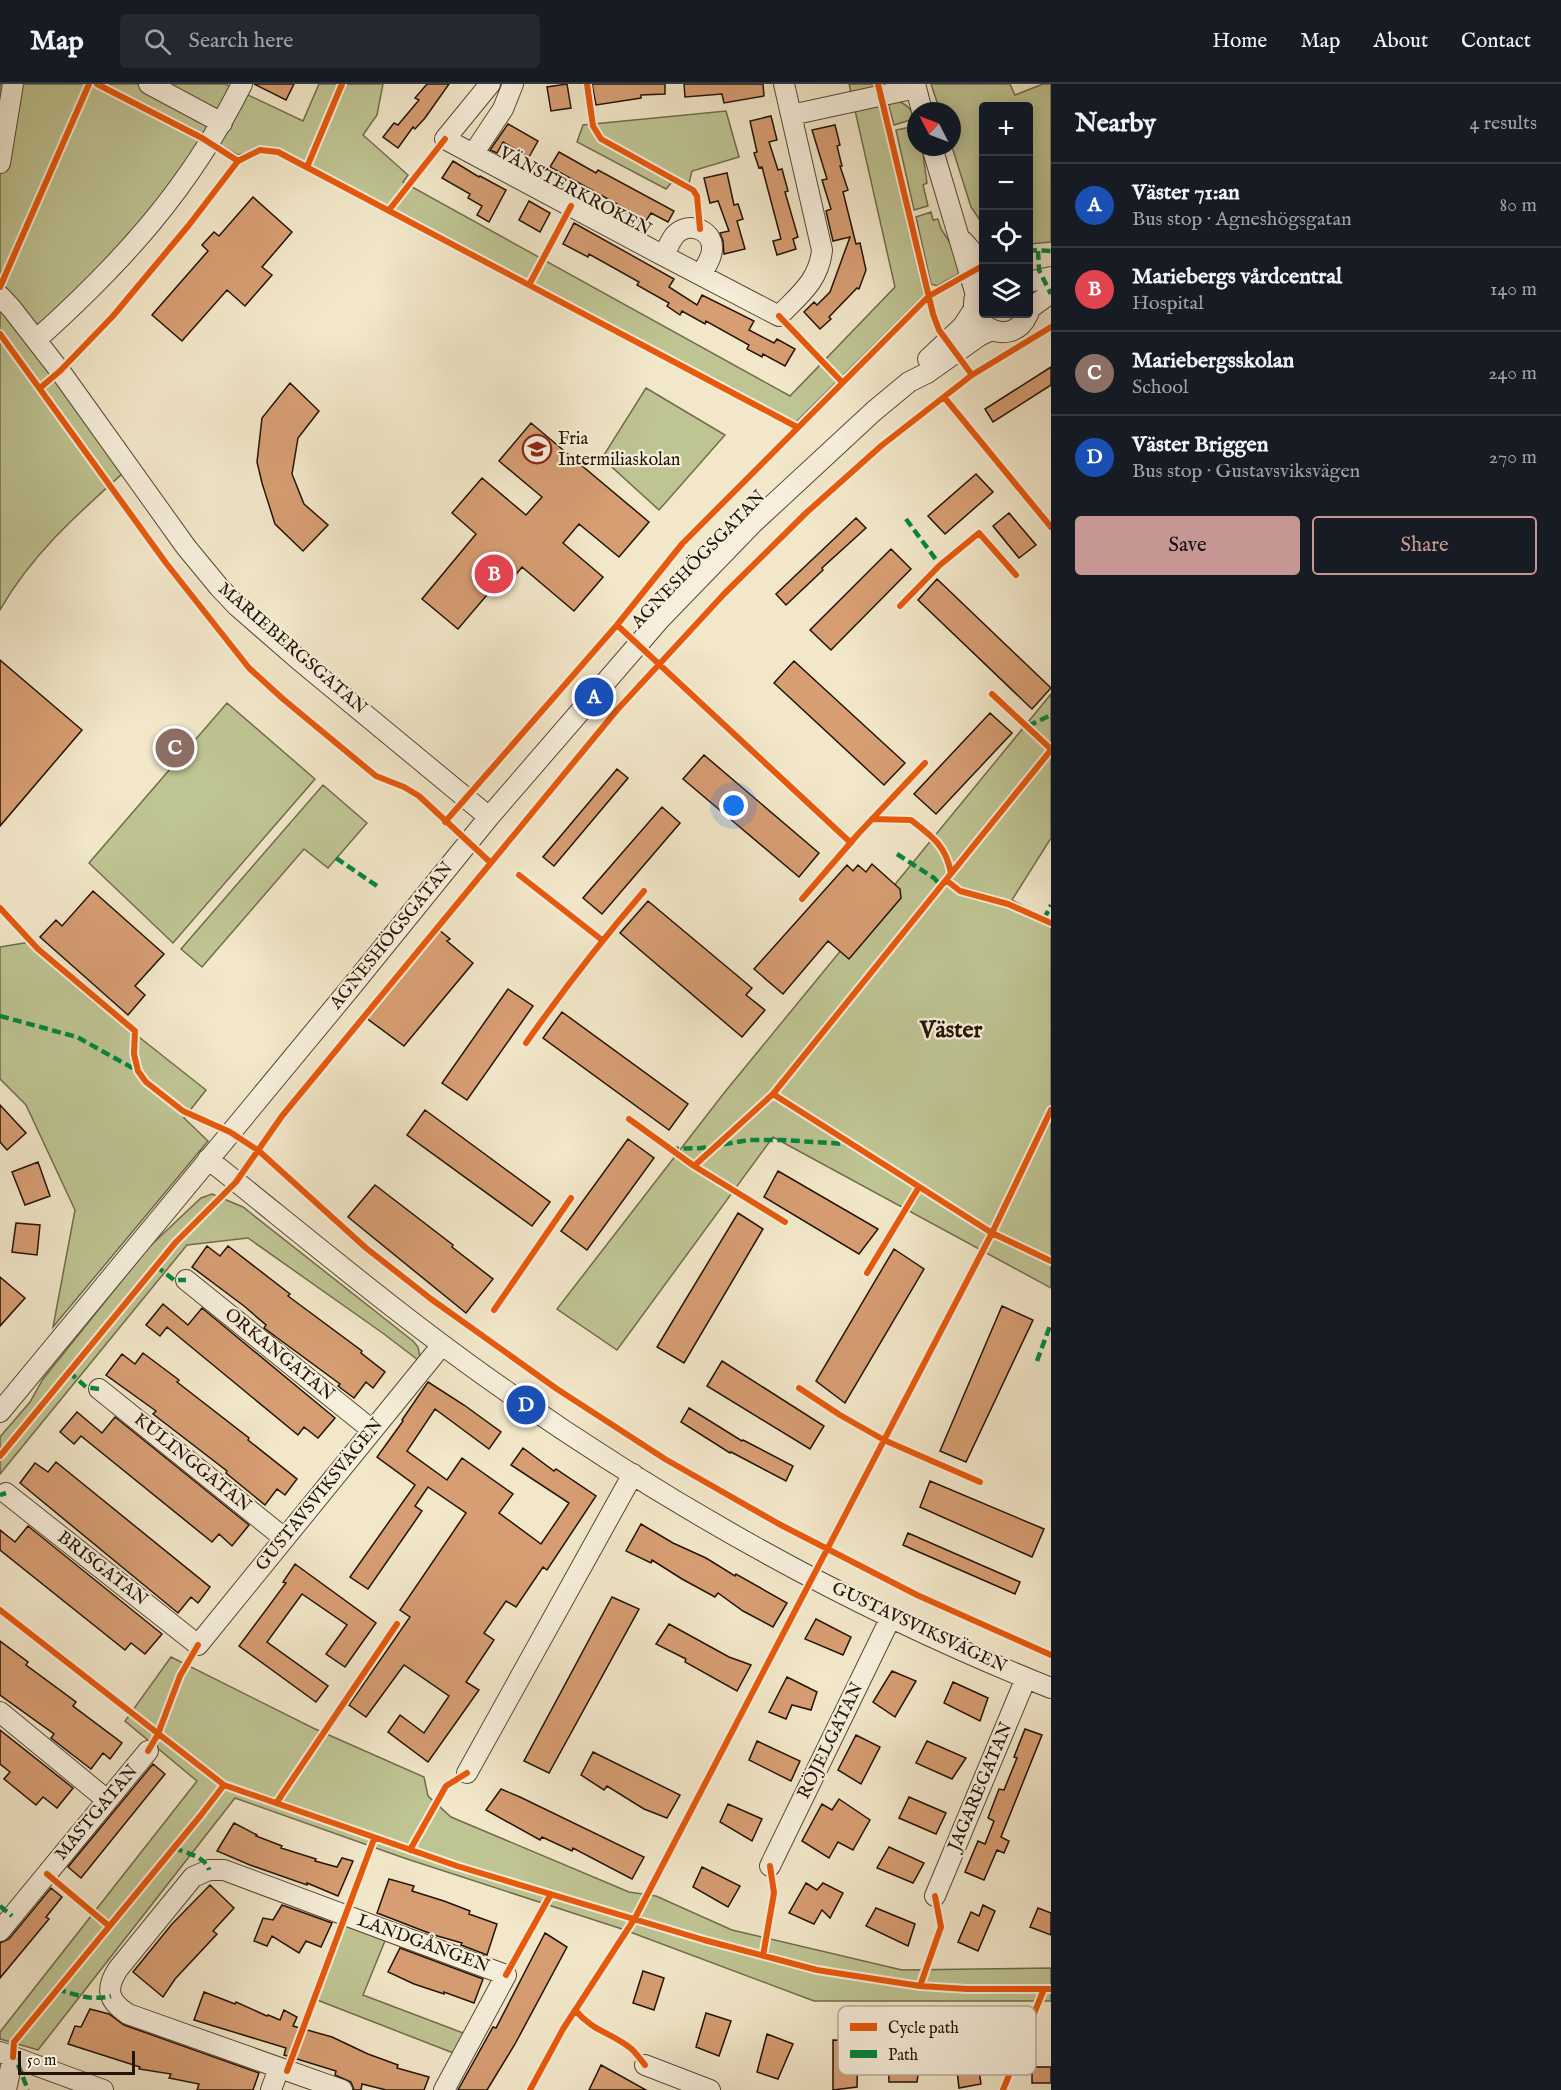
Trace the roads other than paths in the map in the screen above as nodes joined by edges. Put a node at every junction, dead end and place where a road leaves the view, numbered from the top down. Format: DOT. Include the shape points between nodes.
graph roads {
  1 [pos="13,84"];
  2 [pos="149,84"];
  3 [pos="242,84"];
  4 [pos="490,84"];
  5 [pos="513,84"];
  6 [pos="784,84"];
  7 [pos="915,86"];
  8 [pos="919,102"];
  9 [pos="791,115"];
  10 [pos="222,123"];
  11 [pos="473,154"];
  12 [pos="935,156"];
  13 [pos="0,163"];
  14 [pos="960,237"];
  15 [pos="663,256"];
  16 [pos="983,264"];
  17 [pos="701,275"];
  18 [pos="1051,277"];
  19 [pos="1033,281"];
  20 [pos="1051,293"];
  21 [pos="0,296"];
  22 [pos="978,296"];
  23 [pos="1033,305"];
  24 [pos="1025,318"];
  25 [pos="992,330"];
  26 [pos="36,340"];
  27 [pos="909,382"];
  28 [pos="489,817"];
  29 [pos="208,1159"];
  30 [pos="186,1280"];
  31 [pos="442,1345"];
  32 [pos="99,1389"];
  33 [pos="0,1412"];
  34 [pos="372,1430"];
  35 [pos="633,1474"];
  36 [pos="6,1493"];
  37 [pos="284,1538"];
  38 [pos="891,1617"];
  39 [pos="198,1645"];
  40 [pos="1026,1678"];
  41 [pos="1051,1688"];
  42 [pos="0,1712"];
  43 [pos="148,1751"];
  44 [pos="467,1773"];
  45 [pos="107,1800"];
  46 [pos="771,1866"];
  47 [pos="935,1896"];
  48 [pos="0,1931"];
  49 [pos="7,2054"];
  50 [pos="645,2065"];
  51 [pos="279,2068"];
  52 [pos="6,2090"];
  53 [pos="103,2090"];
  54 [pos="271,2090"];
  55 [pos="342,2090"];
  56 [pos="444,2090"];
  57 [pos="710,2090"];
  1 -- 13 [label="street"];
  2 -- 10 [label="street"];
  3 -- 10 [label="street"];
  4 -- 11 [label="street, VÄNSTERKROKEN" via="445,140"];
  5 -- 11 [label="street, VÄNSTERKROKEN" via="503,109"];
  6 -- 9 [label="street, VÄNSTERKROKEN"];
  7 -- 8 [label="street"];
  7 -- 9 [label="street"];
  9 -- 17 [label="street, VÄNSTERKROKEN" via="822,250 814,279 779,316"];
  10 -- 26 [label="street" via="184,183 125,255"];
  11 -- 15 [label="street, VÄNSTERKROKEN"];
  12 -- 14 [label="street"];
  14 -- 16 [label="street"];
  14 -- 22 [label="street"];
  15 -- 17 [label="street, VÄNSTERKROKEN"];
  15 -- 17 [label="street, VÄNSTERKROKEN" via="681,230 700,229 712,243"];
  18 -- 19 [label="street"];
  20 -- 23 [label="street, AGNESHÖGSGATAN"];
  21 -- 26 [label="street, MARIEBERGSGATAN"];
  22 -- 25 [label="street" via="980,322"];
  22 -- 27 [label="street, AGNESHÖGSGATAN" via="963,326 920,366"];
  24 -- 25 [label="street, AGNESHÖGSGATAN" via="1013,330"];
  25 -- 27 [label="street, AGNESHÖGSGATAN"];
  26 -- 28 [label="street, MARIEBERGSGATAN" via="186,547 237,606"];
  27 -- 28 [label="street, AGNESHÖGSGATAN" via="833,447 714,562"];
  28 -- 29 [label="street, AGNESHÖGSGATAN"];
  29 -- 31 [label="street, GUSTAVSVIKSVÄGEN"];
  29 -- 33 [label="street, AGNESHÖGSGATAN"];
  30 -- 34 [label="street, ORKANGATAN"];
  31 -- 34 [label="street, GUSTAVSVIKSVÄGEN"];
  31 -- 35 [label="street, GUSTAVSVIKSVÄGEN"];
  32 -- 37 [label="street, KULINGGATAN"];
  34 -- 37 [label="street, GUSTAVSVIKSVÄGEN"];
  35 -- 38 [label="street, GUSTAVSVIKSVÄGEN" via="755,1546"];
  35 -- 44 [label="street"];
  36 -- 39 [label="street, BRISGATAN"];
  37 -- 39 [label="street, GUSTAVSVIKSVÄGEN"];
  38 -- 40 [label="street, GUSTAVSVIKSVÄGEN"];
  38 -- 46 [label="street, RÖJELGATAN"];
  40 -- 41 [label="street, GUSTAVSVIKSVÄGEN"];
  40 -- 47 [label="street, JAGAREGATAN"];
  42 -- 45 [label="street"];
  43 -- 45 [label="street, MASTGATAN"];
  45 -- 48 [label="street, MASTGATAN"];
  49 -- 52 [label="street"];
  49 -- 53 [label="street"];
  50 -- 57 [label="street"];
  51 -- 54 [label="street"];
  51 -- 55 [label="street, LANDGÅNGEN"];
  51 -- 56 [label="street, LANDGÅNGEN" via="128,2014 112,2000 110,1984 118,1969 193,1877 203,1872 224,1870 507,1975"];
}
